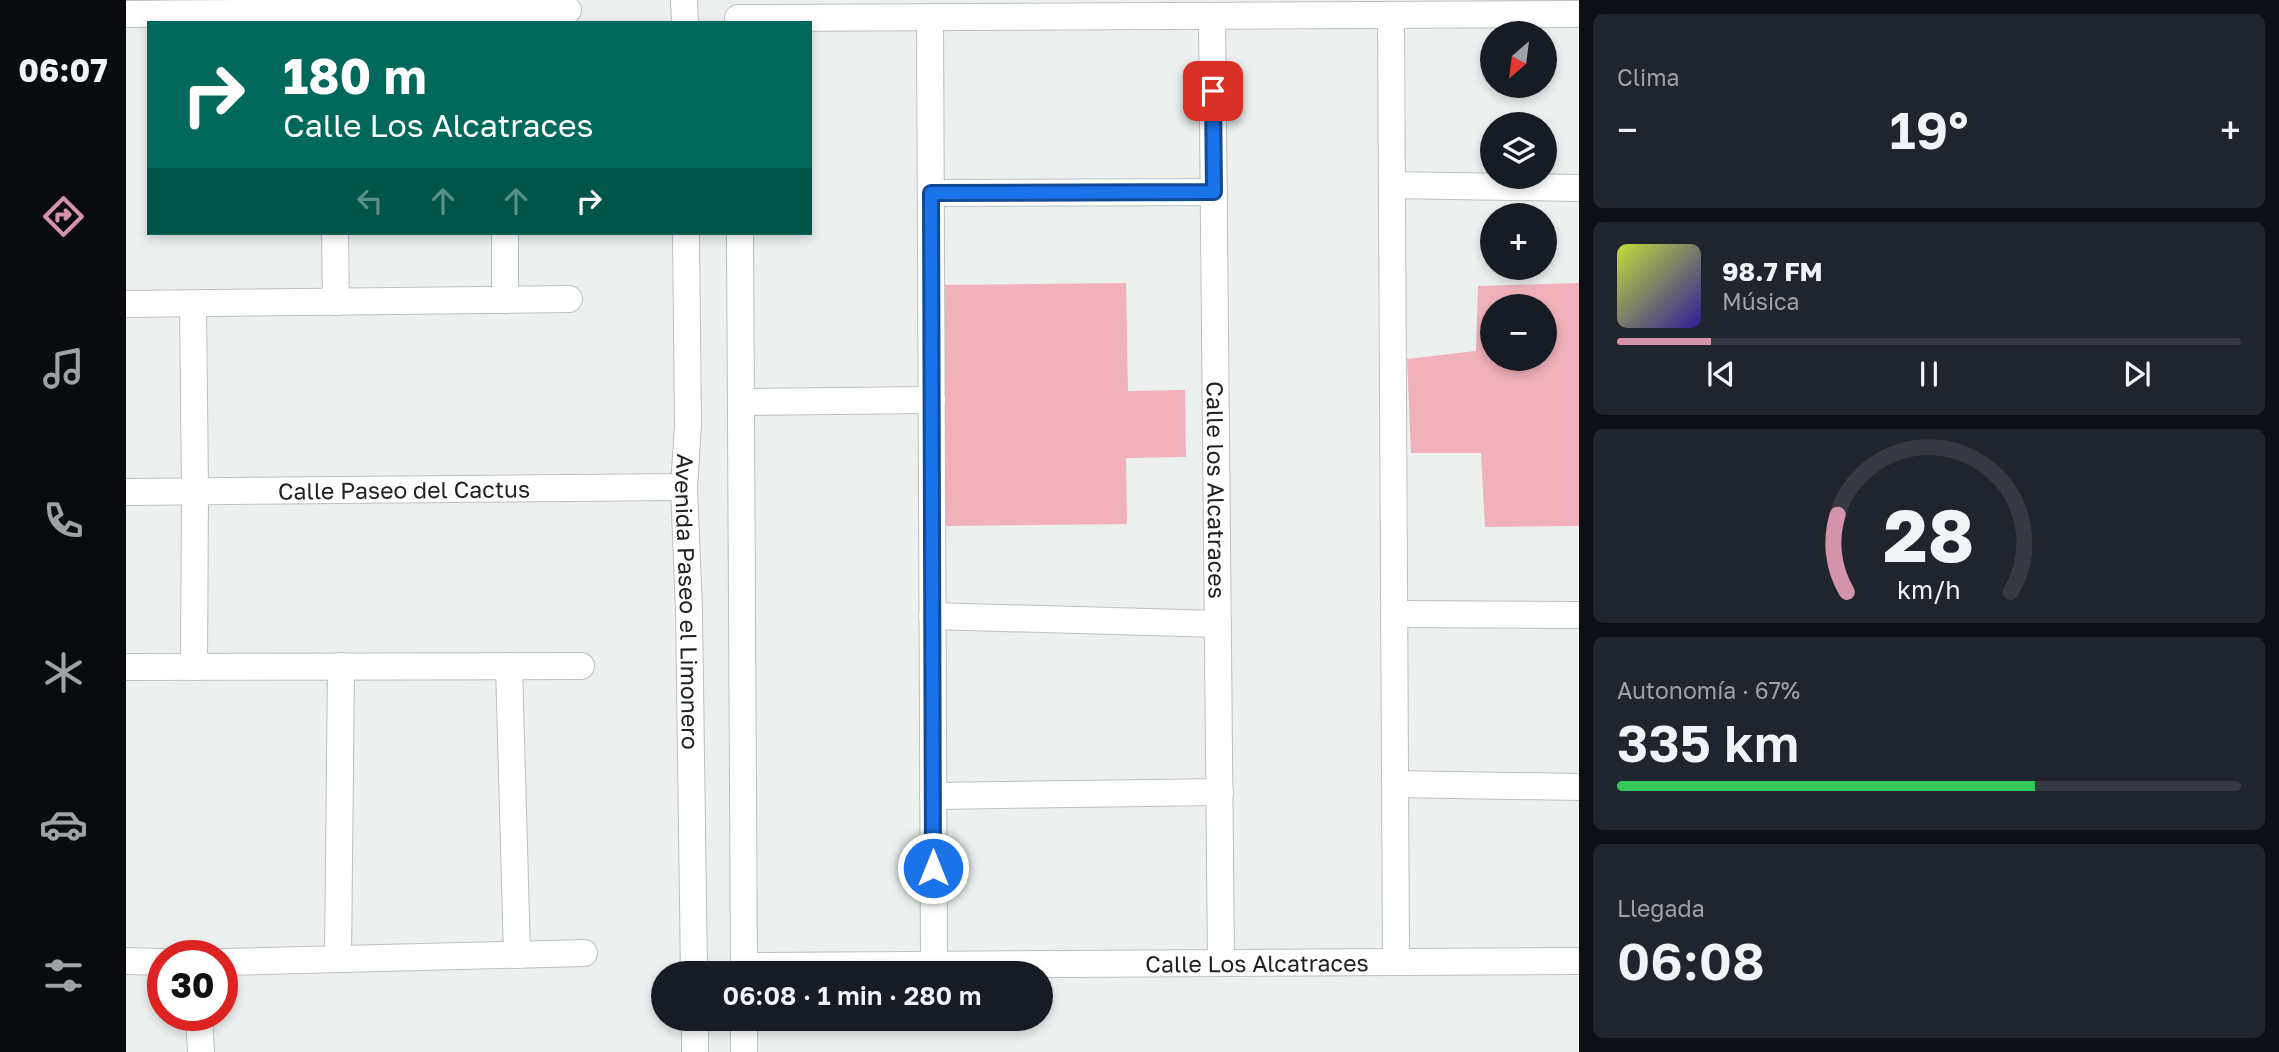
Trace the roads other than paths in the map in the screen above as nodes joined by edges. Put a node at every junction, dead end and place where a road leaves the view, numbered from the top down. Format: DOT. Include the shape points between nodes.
graph roads {
  1 [pos="684,0"];
  2 [pos="194,7"];
  3 [pos="1084,8"];
  4 [pos="568,10"];
  5 [pos="126,14"];
  6 [pos="738,14"];
  7 [pos="1579,14"];
  8 [pos="1391,15"];
  9 [pos="1212,16"];
  10 [pos="333,17"];
  11 [pos="506,17"];
  12 [pos="930,17"];
  13 [pos="685,21"];
  14 [pos="1392,186"];
  15 [pos="1579,188"];
  16 [pos="1214,192"];
  17 [pos="931,193"];
  18 [pos="335,235"];
  19 [pos="505,235"];
  20 [pos="687,235"];
  21 [pos="740,235"];
  22 [pos="569,299"];
  23 [pos="505,300"];
  24 [pos="336,302"];
  25 [pos="126,304"];
  26 [pos="193,304"];
  27 [pos="932,400"];
  28 [pos="741,401"];
  29 [pos="684,487"];
  30 [pos="195,491"];
  31 [pos="126,492"];
  32 [pos="1394,614"];
  33 [pos="1579,615"];
  34 [pos="932,616"];
  35 [pos="1218,624"];
  36 [pos="341,666"];
  37 [pos="509,666"];
  38 [pos="581,666"];
  39 [pos="126,667"];
  40 [pos="194,667"];
  41 [pos="1395,784"];
  42 [pos="1579,787"];
  43 [pos="1220,792"];
  44 [pos="933,796"];
  45 [pos="584,953"];
  46 [pos="517,955"];
  47 [pos="338,959"];
  48 [pos="126,961"];
  49 [pos="694,961"];
  50 [pos="744,961"];
  51 [pos="934,961"];
  52 [pos="1579,961"];
  53 [pos="147,962"];
  54 [pos="238,962"];
  55 [pos="1396,962"];
  56 [pos="1222,963"];
  57 [pos="1053,964"];
  58 [pos="200,1031"];
  59 [pos="695,1031"];
  60 [pos="744,1031"];
  61 [pos="201,1052"];
  62 [pos="695,1052"];
  63 [pos="744,1052"];
  1 -- 13 [label="street"];
  2 -- 5 [label="street"];
  2 -- 10 [label="street"];
  3 -- 9 [label="street"];
  3 -- 12 [label="street"];
  4 -- 11 [label="street"];
  6 -- 12 [label="street"];
  7 -- 8 [label="street"];
  8 -- 9 [label="street"];
  8 -- 14 [label="street, Calle los Alcatraces"];
  9 -- 16 [label="street, Calle los Alcatraces"];
  10 -- 11 [label="street"];
  12 -- 17 [label="street"];
  14 -- 15 [label="street"];
  14 -- 32 [label="street, Calle los Alcatraces"];
  16 -- 17 [label="street"];
  16 -- 35 [label="street, Calle los Alcatraces"];
  17 -- 27 [label="street"];
  18 -- 24 [label="street"];
  19 -- 23 [label="street"];
  20 -- 29 [label="street, Avenida Paseo el Limonero"];
  21 -- 28 [label="street"];
  22 -- 23 [label="street"];
  23 -- 24 [label="street"];
  24 -- 26 [label="street"];
  25 -- 26 [label="street"];
  26 -- 30 [label="street"];
  27 -- 28 [label="street"];
  27 -- 34 [label="street"];
  28 -- 50 [label="street"];
  29 -- 30 [label="street, Calle Paseo del Cactus"];
  29 -- 49 [label="street, Avenida Paseo el Limonero"];
  30 -- 31 [label="street, Calle Paseo del Cactus"];
  30 -- 40 [label="street"];
  32 -- 33 [label="street"];
  32 -- 41 [label="street, Calle los Alcatraces"];
  34 -- 35 [label="street, Calle Los Alcatraces"];
  34 -- 44 [label="street"];
  35 -- 43 [label="street, Calle los Alcatraces"];
  36 -- 37 [label="street"];
  36 -- 40 [label="street"];
  36 -- 47 [label="street"];
  37 -- 38 [label="street"];
  37 -- 46 [label="street"];
  39 -- 40 [label="street"];
  41 -- 42 [label="street"];
  41 -- 55 [label="street, Calle los Alcatraces"];
  43 -- 44 [label="street"];
  43 -- 56 [label="street, Calle los Alcatraces"];
  44 -- 51 [label="street"];
  45 -- 46 [label="street"];
  46 -- 47 [label="street"];
  47 -- 54 [label="street"];
  48 -- 53 [label="street"];
  52 -- 55 [label="street, Calle Los Alcatraces"];
  55 -- 56 [label="street, Calle Los Alcatraces"];
  56 -- 57 [label="street, Calle Los Alcatraces"];
  58 -- 61 [label="street"];
  59 -- 62 [label="street"];
  60 -- 63 [label="street"];
}
